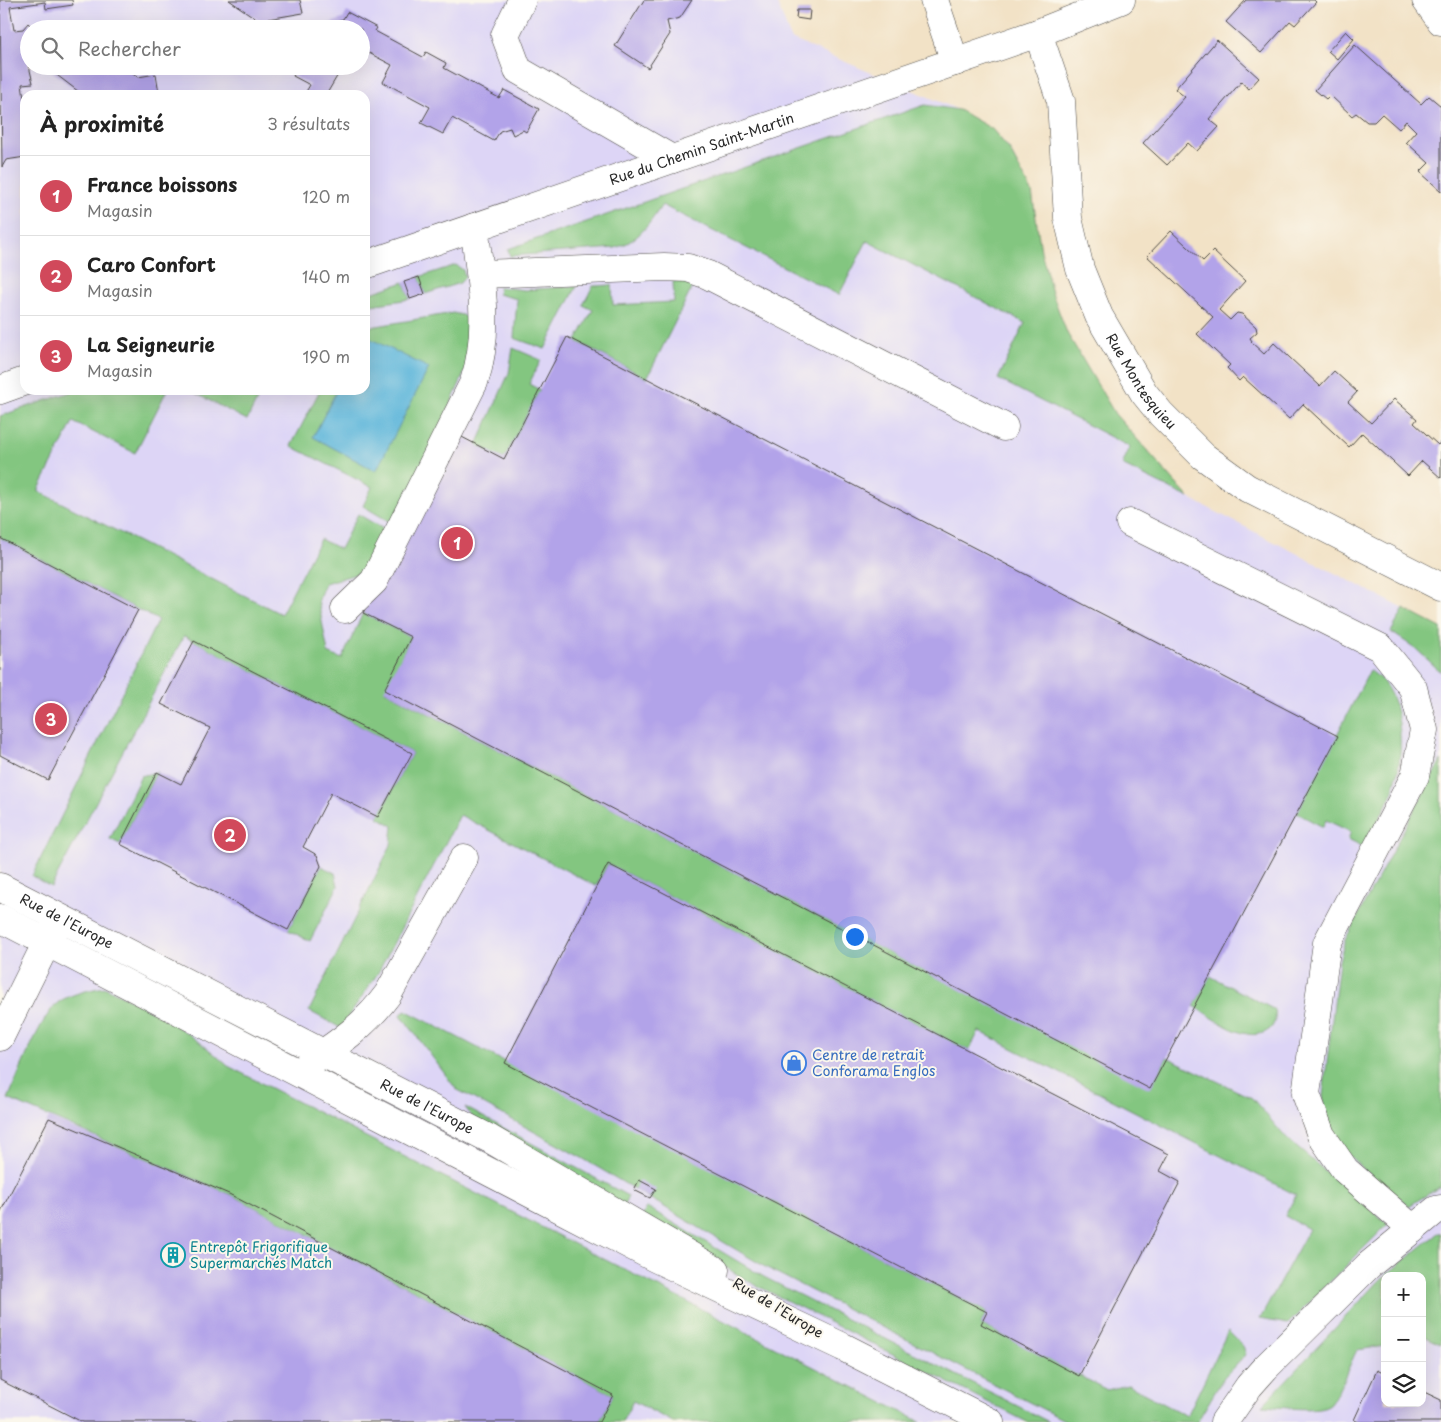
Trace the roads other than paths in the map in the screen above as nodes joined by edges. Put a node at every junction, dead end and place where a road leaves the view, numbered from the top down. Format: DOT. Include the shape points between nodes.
graph roads {
  1 [pos="522,0"];
  2 [pos="934,0"];
  3 [pos="1121,0"];
  4 [pos="1426,0"];
  5 [pos="1441,21"];
  6 [pos="1038,33"];
  7 [pos="955,62"];
  8 [pos="672,159"];
  9 [pos="474,227"];
  10 [pos="370,263"];
  11 [pos="481,274"];
  12 [pos="20,383"];
  13 [pos="0,390"];
  14 [pos="1004,427"];
  15 [pos="1130,522"];
  16 [pos="1441,587"];
  17 [pos="345,608"];
  18 [pos="464,858"];
  19 [pos="0,887"];
  20 [pos="0,918"];
  21 [pos="60,918"];
  22 [pos="46,944"];
  23 [pos="0,1037"];
  24 [pos="323,1053"];
  25 [pos="294,1072"];
  26 [pos="1441,1209"];
  27 [pos="1413,1229"];
  28 [pos="843,1347"];
  29 [pos="990,1422"];
  30 [pos="1224,1422"];
  1 -- 8 [label="street" via="504,35 518,70"];
  2 -- 7 [label="street"];
  3 -- 6 [label="street, Rue du Chemin Saint-Martin"];
  4 -- 5 [label="street"];
  6 -- 7 [label="street, Rue du Chemin Saint-Martin"];
  6 -- 16 [label="street, Rue Montesquieu" via="1061,101 1066,203 1080,269 1099,316 1144,393 1203,456 1247,488"];
  7 -- 8 [label="street, Rue du Chemin Saint-Martin"];
  8 -- 9 [label="street, Rue du Chemin Saint-Martin"];
  9 -- 10 [label="street, Rue du Chemin Saint-Martin"];
  9 -- 11 [label="street"];
  11 -- 14 [label="street" via="664,266 688,268"];
  11 -- 17 [label="street" via="484,337 474,382 374,581"];
  12 -- 13 [label="street"];
  15 -- 27 [label="street" via="1381,648 1413,688 1424,730 1415,776 1327,943 1306,1094 1321,1135 1345,1170"];
  18 -- 24 [label="street" via="388,994 346,1039"];
  19 -- 21 [label="street, Rue de l'Europe"];
  20 -- 22 [label="street, Rue de l'Europe"];
  21 -- 22 [label="street"];
  21 -- 24 [label="street, Rue de l'Europe"];
  22 -- 23 [label="street"];
  22 -- 25 [label="street, Rue de l'Europe"];
  24 -- 25 [label="street"];
  24 -- 28 [label="street, Rue de l'Europe" via="522,1157"];
  25 -- 28 [label="street, Rue de l'Europe" via="655,1258"];
  26 -- 27 [label="street"];
  27 -- 30 [label="street" via="1369,1265 1248,1386"];
  28 -- 29 [label="street, Rue de l'Europe"];
}
